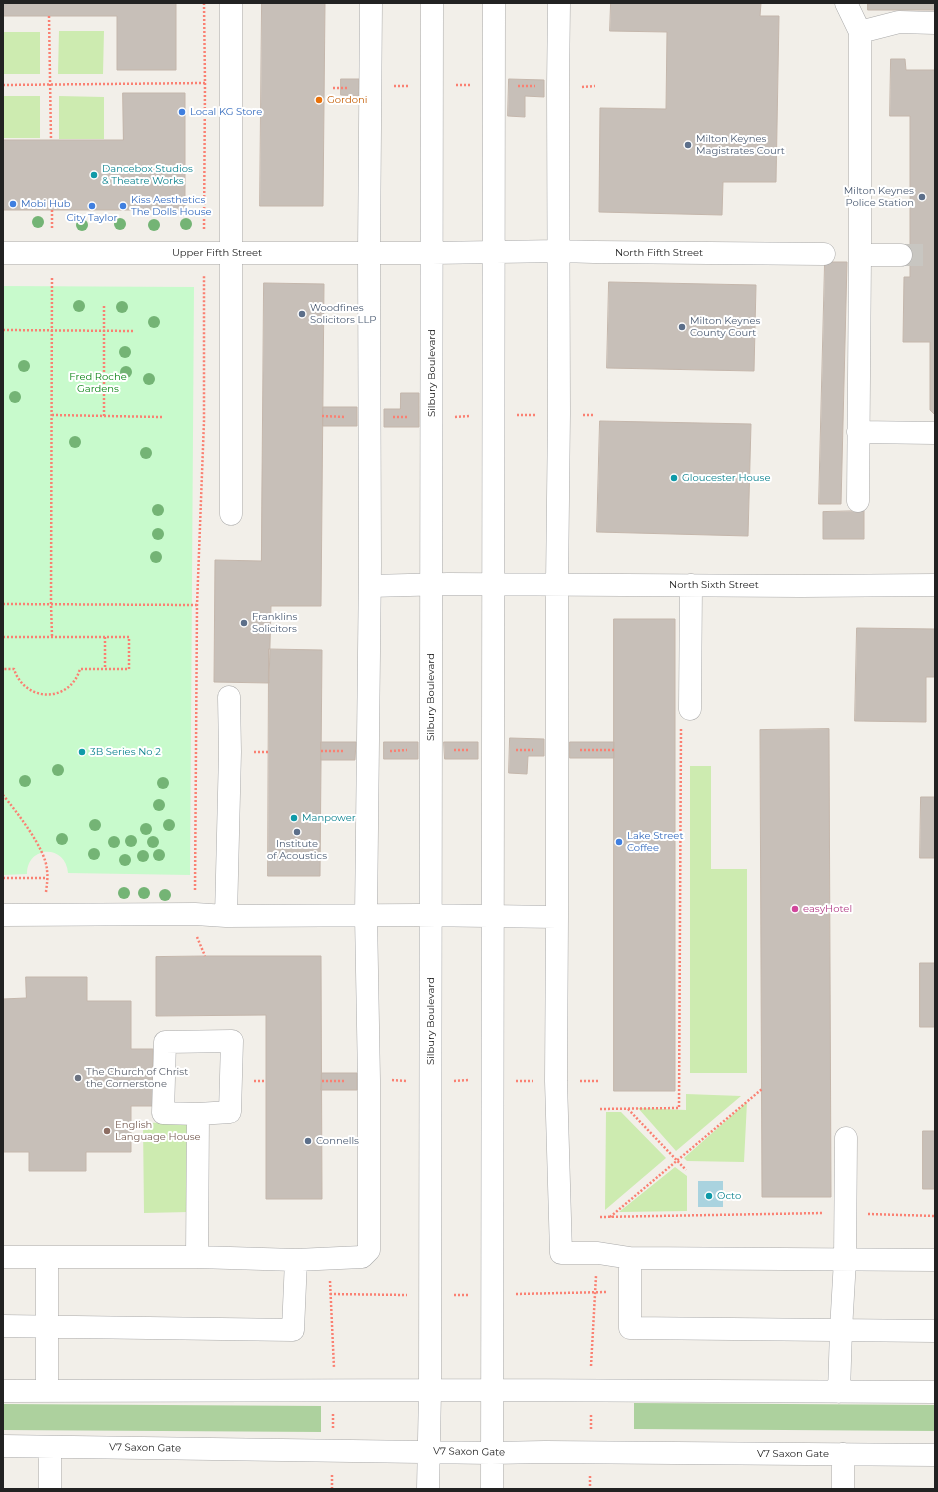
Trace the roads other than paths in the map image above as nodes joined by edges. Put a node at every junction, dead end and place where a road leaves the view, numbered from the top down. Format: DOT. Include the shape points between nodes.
graph roads {
  1 [pos="231,3"];
  2 [pos="371,3"];
  3 [pos="432,3"];
  4 [pos="494,3"];
  5 [pos="560,3"];
  6 [pos="846,3"];
  7 [pos="935,23"];
  8 [pos="860,32"];
  9 [pos="559,251"];
  10 [pos="3,253"];
  11 [pos="231,253"];
  12 [pos="369,253"];
  13 [pos="432,253"];
  14 [pos="494,253"];
  15 [pos="824,254"];
  16 [pos="860,255"];
  17 [pos="901,255"];
  18 [pos="858,432"];
  19 [pos="935,433"];
  20 [pos="858,501"];
  21 [pos="231,514"];
  22 [pos="432,584"];
  23 [pos="493,584"];
  24 [pos="557,584"];
  25 [pos="691,585"];
  26 [pos="935,585"];
  27 [pos="370,586"];
  28 [pos="229,698"];
  29 [pos="690,709"];
  30 [pos="3,915"];
  31 [pos="431,915"];
  32 [pos="226,916"];
  33 [pos="366,916"];
  34 [pos="492,917"];
  35 [pos="557,917"];
  36 [pos="198,1114"];
  37 [pos="846,1138"];
  38 [pos="3,1257"];
  39 [pos="197,1257"];
  40 [pos="47,1258"];
  41 [pos="630,1258"];
  42 [pos="296,1260"];
  43 [pos="845,1260"];
  44 [pos="935,1260"];
  45 [pos="3,1326"];
  46 [pos="46,1326"];
  47 [pos="841,1330"];
  48 [pos="935,1330"];
  49 [pos="491,1390"];
  50 [pos="3,1391"];
  51 [pos="47,1391"];
  52 [pos="430,1391"];
  53 [pos="839,1392"];
  54 [pos="935,1392"];
  55 [pos="3,1446"];
  56 [pos="50,1447"];
  57 [pos="428,1452"];
  58 [pos="491,1453"];
  59 [pos="843,1454"];
  60 [pos="935,1455"];
  61 [pos="50,1489"];
  62 [pos="428,1489"];
  63 [pos="492,1489"];
  64 [pos="843,1489"];
  1 -- 11 [label="street"];
  2 -- 12 [label="street"];
  3 -- 13 [label="street, Silbury Boulevard"];
  4 -- 14 [label="street"];
  5 -- 9 [label="street"];
  6 -- 8 [label="street"];
  7 -- 8 [label="street" via="899,22"];
  8 -- 16 [label="street"];
  9 -- 14 [label="street, North Fifth Street"];
  9 -- 15 [label="street, North Fifth Street"];
  9 -- 24 [label="street"];
  10 -- 11 [label="street, Upper Fifth Street"];
  11 -- 12 [label="street, Upper Fifth Street"];
  11 -- 21 [label="street"];
  12 -- 13 [label="street, Upper Fifth Street"];
  12 -- 27 [label="street"];
  13 -- 14 [label="street, North Fifth Street"];
  13 -- 22 [label="street, Silbury Boulevard"];
  14 -- 23 [label="street"];
  16 -- 17 [label="street"];
  16 -- 18 [label="street"];
  18 -- 19 [label="street"];
  18 -- 20 [label="street"];
  22 -- 23 [label="street, North Sixth Street"];
  22 -- 27 [label="street, North Sixth Street"];
  22 -- 31 [label="street, Silbury Boulevard"];
  23 -- 24 [label="street, North Sixth Street"];
  23 -- 34 [label="street"];
  24 -- 25 [label="street, North Sixth Street"];
  24 -- 35 [label="street"];
  25 -- 26 [label="street, North Sixth Street"];
  25 -- 29 [label="street"];
  27 -- 33 [label="street"];
  28 -- 32 [label="street"];
  30 -- 32 [label="street"];
  31 -- 33 [label="street"];
  31 -- 34 [label="street"];
  31 -- 52 [label="street, Silbury Boulevard"];
  32 -- 33 [label="street"];
  33 -- 42 [label="street" via="369,1250 362,1257"];
  34 -- 35 [label="street"];
  34 -- 49 [label="street"];
  35 -- 41 [label="street" via="556,1081 561,1253 598,1253"];
  36 -- 36 [label="street" via="230,1112 232,1041 165,1042 163,1113"];
  36 -- 39 [label="street"];
  37 -- 43 [label="street"];
  38 -- 40 [label="street"];
  39 -- 40 [label="street"];
  39 -- 42 [label="street"];
  40 -- 46 [label="street"];
  41 -- 43 [label="street"];
  41 -- 47 [label="street" via="630,1328"];
  42 -- 46 [label="street" via="293,1330"];
  43 -- 44 [label="street"];
  43 -- 47 [label="street"];
  45 -- 46 [label="street"];
  46 -- 51 [label="street"];
  47 -- 48 [label="street"];
  47 -- 53 [label="street"];
  49 -- 52 [label="street"];
  49 -- 53 [label="street"];
  49 -- 58 [label="street"];
  50 -- 51 [label="street"];
  51 -- 52 [label="street"];
  52 -- 57 [label="street, Silbury Boulevard"];
  53 -- 54 [label="street"];
  55 -- 56 [label="street, V7 Saxon Gate"];
  56 -- 57 [label="street, V7 Saxon Gate"];
  56 -- 61 [label="street"];
  57 -- 58 [label="street, V7 Saxon Gate"];
  57 -- 62 [label="street"];
  58 -- 59 [label="street, V7 Saxon Gate"];
  58 -- 63 [label="street"];
  59 -- 60 [label="street, V7 Saxon Gate"];
  59 -- 64 [label="street"];
}
